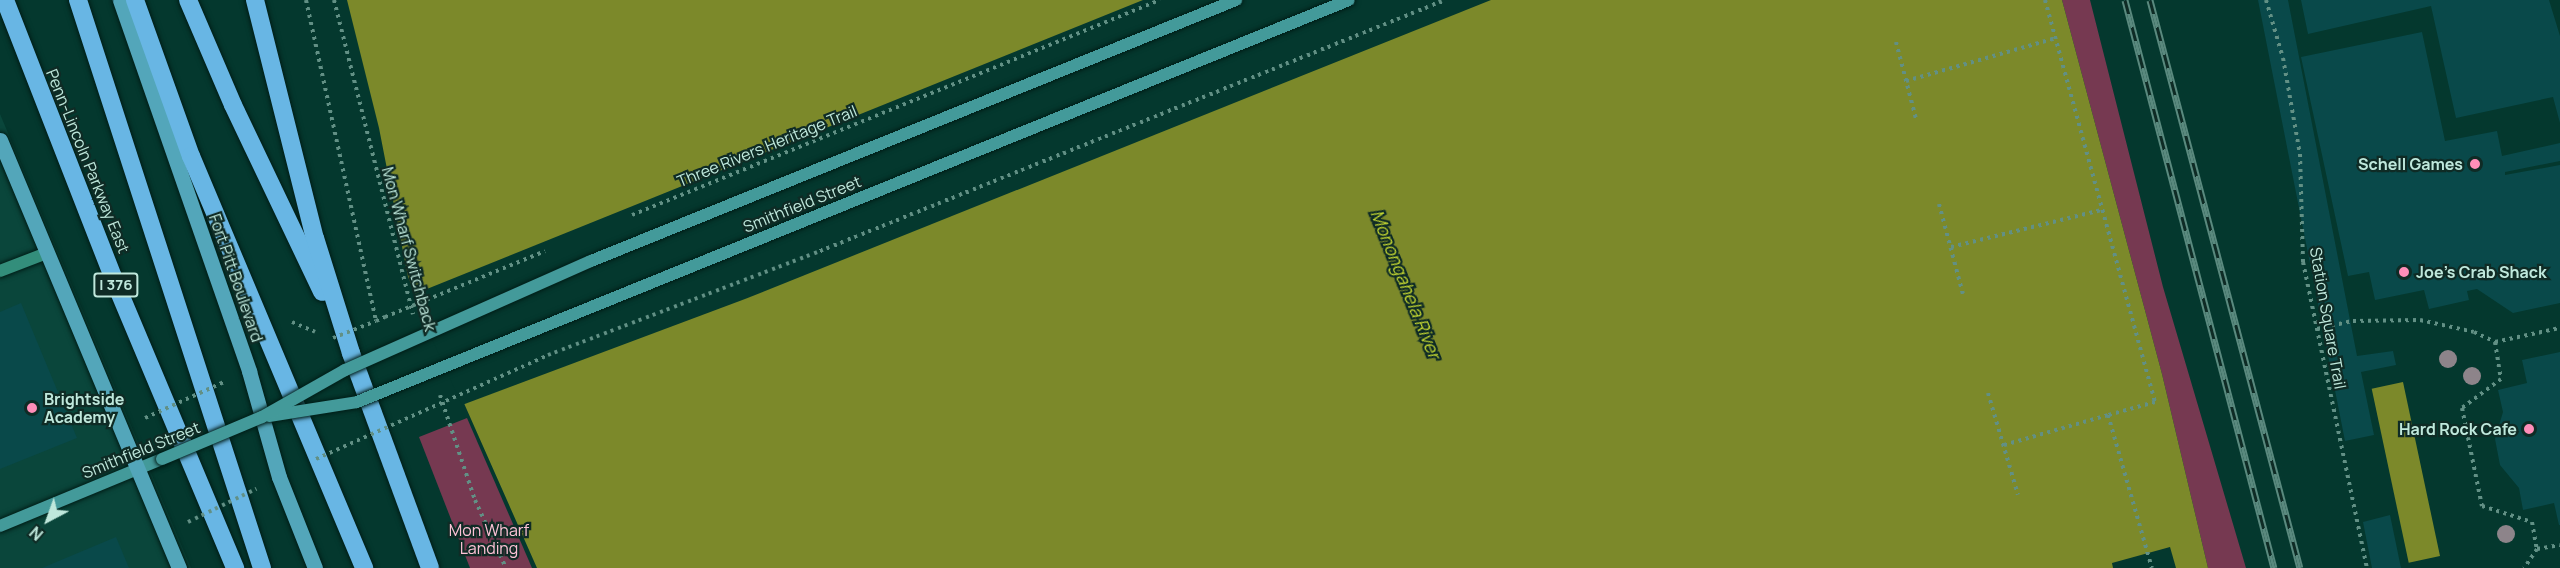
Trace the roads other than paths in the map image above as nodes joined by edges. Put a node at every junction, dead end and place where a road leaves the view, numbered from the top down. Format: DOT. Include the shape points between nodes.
graph roads {
  1 [pos="5,0"];
  2 [pos="78,0"];
  3 [pos="120,0"];
  4 [pos="135,0"];
  5 [pos="188,0"];
  6 [pos="255,0"];
  7 [pos="1236,0"];
  8 [pos="1349,0"];
  9 [pos="0,140"];
  10 [pos="47,254"];
  11 [pos="0,271"];
  12 [pos="351,353"];
  13 [pos="262,417"];
  14 [pos="138,469"];
  15 [pos="0,526"];
  16 [pos="179,568"];
  17 [pos="235,568"];
  18 [pos="262,568"];
  19 [pos="315,568"];
  20 [pos="364,568"];
  21 [pos="430,568"];
  1 -- 17 [label="highway, Penn-Lincoln Parkway East / I 376" via="47,115"];
  2 -- 18 [label="highway"];
  3 -- 13 [label="main road, Fort Pitt Boulevard"];
  4 -- 20 [label="highway" via="191,156"];
  5 -- 12 [label="highway" via="233,105"];
  6 -- 12 [label="highway" via="315,238"];
  7 -- 13 [label="main road, Smithfield Street, bridge" via="591,261 345,370"];
  8 -- 13 [label="main road, Smithfield Street, bridge" via="357,402"];
  9 -- 10 [label="main road"];
  10 -- 11 [label="lane"];
  10 -- 14 [label="main road"];
  12 -- 21 [label="highway"];
  13 -- 14 [label="main road, Smithfield Street, bridge"];
  13 -- 19 [label="main road, Fort Pitt Boulevard" via="279,477"];
  14 -- 15 [label="main road, Smithfield Street"];
  14 -- 16 [label="main road"];
}
